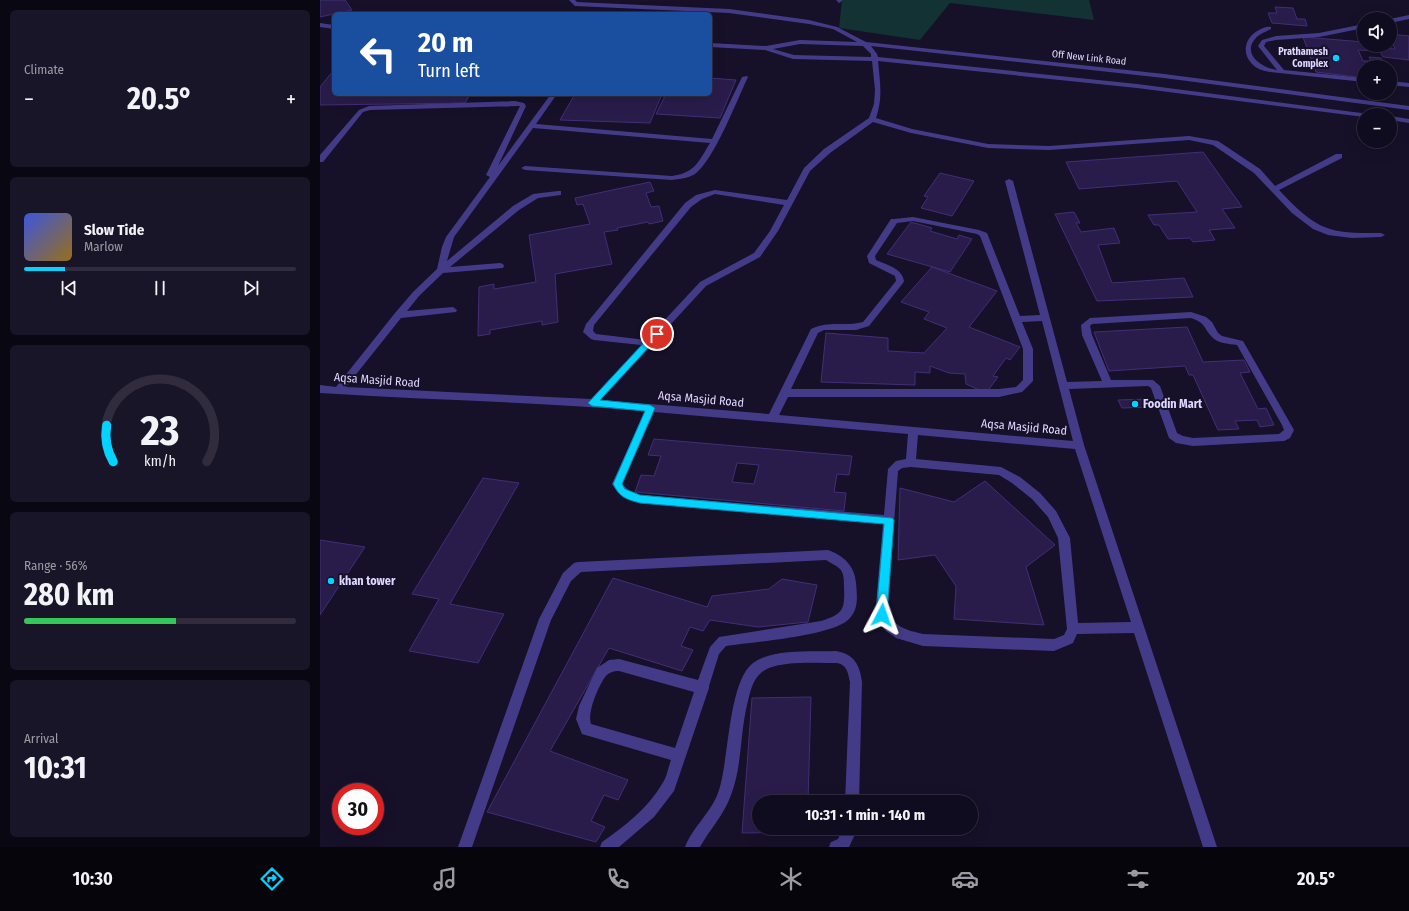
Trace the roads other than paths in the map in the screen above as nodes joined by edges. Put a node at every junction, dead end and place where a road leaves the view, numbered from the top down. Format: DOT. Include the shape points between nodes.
graph roads {
  1 [pos="572,0"];
  2 [pos="1409,17"];
  3 [pos="1397,20"];
  4 [pos="320,25"];
  5 [pos="332,27"];
  6 [pos="1357,27"];
  7 [pos="1269,28"];
  8 [pos="866,44"];
  9 [pos="712,45"];
  10 [pos="766,48"];
  11 [pos="874,59"];
  12 [pos="1281,72"];
  13 [pos="745,76"];
  14 [pos="1357,79"];
  15 [pos="1397,84"];
  16 [pos="1409,85"];
  17 [pos="553,96"];
  18 [pos="1409,108"];
  19 [pos="1357,114"];
  20 [pos="872,119"];
  21 [pos="1397,119"];
  22 [pos="1409,121"];
  23 [pos="532,126"];
  24 [pos="714,141"];
  25 [pos="1339,156"];
  26 [pos="320,160"];
  27 [pos="525,168"];
  28 [pos="490,175"];
  29 [pos="1009,181"];
  30 [pos="1274,189"];
  31 [pos="558,193"];
  32 [pos="789,203"];
  33 [pos="1381,235"];
  34 [pos="500,266"];
  35 [pos="441,270"];
  36 [pos="453,310"];
  37 [pos="398,315"];
  38 [pos="1045,318"];
  39 [pos="1016,319"];
  40 [pos="648,343"];
  41 [pos="1108,384"];
  42 [pos="1063,386"];
  43 [pos="320,389"];
  44 [pos="338,391"];
  45 [pos="785,393"];
  46 [pos="592,403"];
  47 [pos="650,408"];
  48 [pos="772,419"];
  49 [pos="913,431"];
  50 [pos="1079,445"];
  51 [pos="911,463"];
  52 [pos="889,520"];
  53 [pos="1138,627"];
  54 [pos="1073,629"];
  55 [pos="703,688"];
  56 [pos="680,756"];
  57 [pos="852,795"];
  58 [pos="848,835"];
  59 [pos="465,847"];
  60 [pos="607,847"];
  61 [pos="692,847"];
  62 [pos="836,847"];
  63 [pos="1210,847"];
  1 -- 8 [label="street" via="575,4 729,11 809,22 835,28"];
  2 -- 3 [label="street"];
  4 -- 5 [label="street"];
  6 -- 12 [label="street" via="1319,35 1264,41 1261,46"];
  7 -- 12 [label="street" via="1252,36 1248,50 1257,66"];
  8 -- 10 [label="street, Off New Link Road" via="800,42"];
  8 -- 11 [label="street" via="874,54"];
  8 -- 18 [label="street, Off New Link Road" via="1164,76"];
  9 -- 10 [label="street, Off New Link Road"];
  10 -- 11 [label="street, Off New Link Road" via="793,57"];
  11 -- 19 [label="street, Off New Link Road" via="1137,86"];
  11 -- 20 [label="street" via="878,90"];
  12 -- 14 [label="street"];
  13 -- 24 [label="street"];
  15 -- 16 [label="street"];
  17 -- 23 [label="street"];
  20 -- 30 [label="street" via="911,131 988,146 1049,148 1189,138 1215,143 1257,171"];
  20 -- 32 [label="street" via="827,151 807,170"];
  21 -- 22 [label="street"];
  23 -- 24 [label="street"];
  23 -- 35 [label="street" via="450,238"];
  24 -- 27 [label="street" via="694,172 682,177"];
  25 -- 30 [label="street"];
  26 -- 28 [label="street" via="361,111 369,108 522,104"];
  29 -- 38 [label="street"];
  30 -- 33 [label="street" via="1295,211 1331,233 1352,236"];
  31 -- 35 [label="street" via="536,196 516,208"];
  32 -- 40 [label="street" via="757,255 703,284"];
  32 -- 40 [label="street" via="715,192 699,197 688,205 590,324 588,332 594,337"];
  34 -- 35 [label="street"];
  35 -- 37 [label="street"];
  36 -- 37 [label="street"];
  37 -- 44 [label="street"];
  38 -- 39 [label="street"];
  38 -- 42 [label="street"];
  39 -- 45 [label="street" via="1028,349 1028,380 1019,390 999,393"];
  39 -- 45 [label="street" via="984,235 912,219 894,221 871,256 872,261 894,271 900,281 866,324 856,327 823,327 814,331"];
  40 -- 46 [label="street"];
  41 -- 41 [label="street" via="1150,382 1155,386 1173,435 1180,440 1193,442 1280,438 1289,430 1240,343 1220,338 1203,319 1191,315 1090,321 1085,325 1087,336"];
  41 -- 42 [label="street"];
  42 -- 50 [label="street"];
  43 -- 44 [label="street, Aqsa Masjid Road"];
  44 -- 46 [label="street, Aqsa Masjid Road"];
  45 -- 48 [label="street"];
  46 -- 47 [label="street, Aqsa Masjid Road"];
  47 -- 48 [label="street, Aqsa Masjid Road"];
  47 -- 52 [label="street" via="617,484 622,492 631,497"];
  48 -- 49 [label="street, Aqsa Masjid Road"];
  49 -- 50 [label="street, Aqsa Masjid Road"];
  49 -- 51 [label="street"];
  50 -- 53 [label="street"];
  51 -- 52 [label="street" via="900,464 893,469"];
  51 -- 54 [label="street" via="1001,471 1036,496 1052,514 1064,538"];
  52 -- 54 [label="street" via="882,615 890,627 900,634 923,640 1054,645 1069,639"];
  53 -- 54 [label="street"];
  53 -- 63 [label="street"];
  55 -- 56 [label="street"];
  55 -- 56 [label="street" via="619,665 609,666 601,672 585,706 583,719 587,729"];
  55 -- 59 [label="street" via="714,651 723,641 821,627 836,622 846,614 851,605 850,579 844,566 828,555 578,568 567,577 545,619"];
  56 -- 60 [label="street" via="669,786 657,805 628,833"];
  57 -- 61 [label="street" via="856,682 854,668 849,661 835,656 772,660 756,667 748,680 742,696 731,770 722,800"];
  58 -- 62 [label="street" via="843,844"];
}
